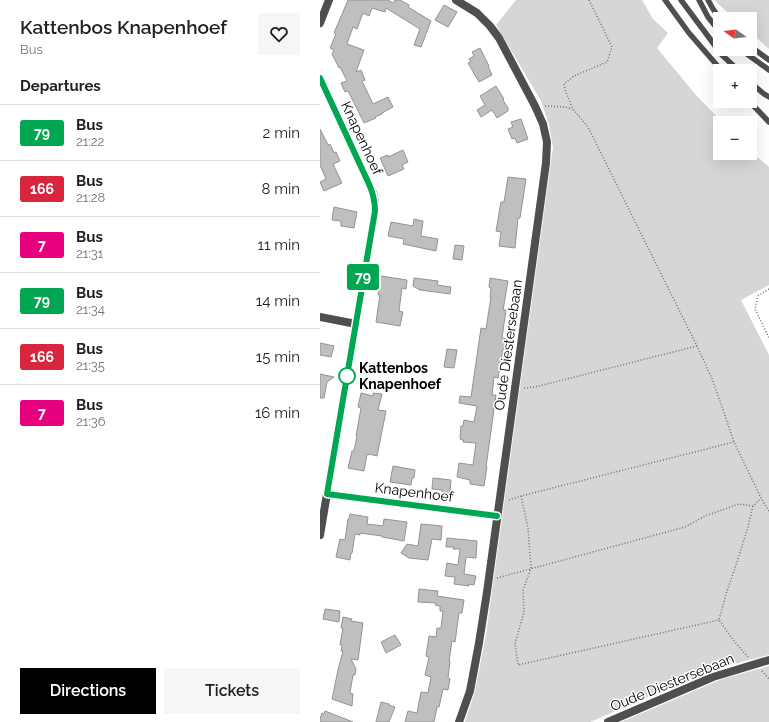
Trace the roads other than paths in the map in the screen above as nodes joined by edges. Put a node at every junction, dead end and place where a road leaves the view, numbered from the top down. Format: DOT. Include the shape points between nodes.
graph roads {
  1 [pos="329,0"];
  2 [pos="456,0"];
  3 [pos="665,0"];
  4 [pos="682,0"];
  5 [pos="699,0"];
  6 [pos="708,0"];
  7 [pos="715,12"];
  8 [pos="320,23"];
  9 [pos="713,23"];
  10 [pos="757,51"];
  11 [pos="750,56"];
  12 [pos="769,60"];
  13 [pos="716,64"];
  14 [pos="731,64"];
  15 [pos="769,70"];
  16 [pos="320,78"];
  17 [pos="757,88"];
  18 [pos="769,97"];
  19 [pos="756,108"];
  20 [pos="769,122"];
  21 [pos="320,317"];
  22 [pos="356,324"];
  23 [pos="327,494"];
  24 [pos="497,516"];
  25 [pos="320,535"];
  26 [pos="769,660"];
  27 [pos="459,722"];
  28 [pos="608,722"];
  1 -- 8 [label="street"];
  2 -- 24 [label="street, Oude Diestersebaan" via="477,13 499,38 535,106 547,142"];
  3 -- 13 [label="lane"];
  4 -- 14 [label="lane"];
  5 -- 9 [label="lane"];
  6 -- 7 [label="lane"];
  10 -- 12 [label="lane"];
  11 -- 15 [label="lane"];
  16 -- 22 [label="street, Knapenhoef" via="375,202"];
  17 -- 18 [label="lane"];
  19 -- 20 [label="lane"];
  21 -- 22 [label="street"];
  22 -- 23 [label="street, Knapenhoef"];
  23 -- 24 [label="street, Knapenhoef"];
  23 -- 25 [label="street, Knapenhoef"];
  24 -- 27 [label="street, Oude Diestersebaan" via="479,643 470,691"];
  26 -- 28 [label="street, Oude Diestersebaan" via="713,677"];
}
